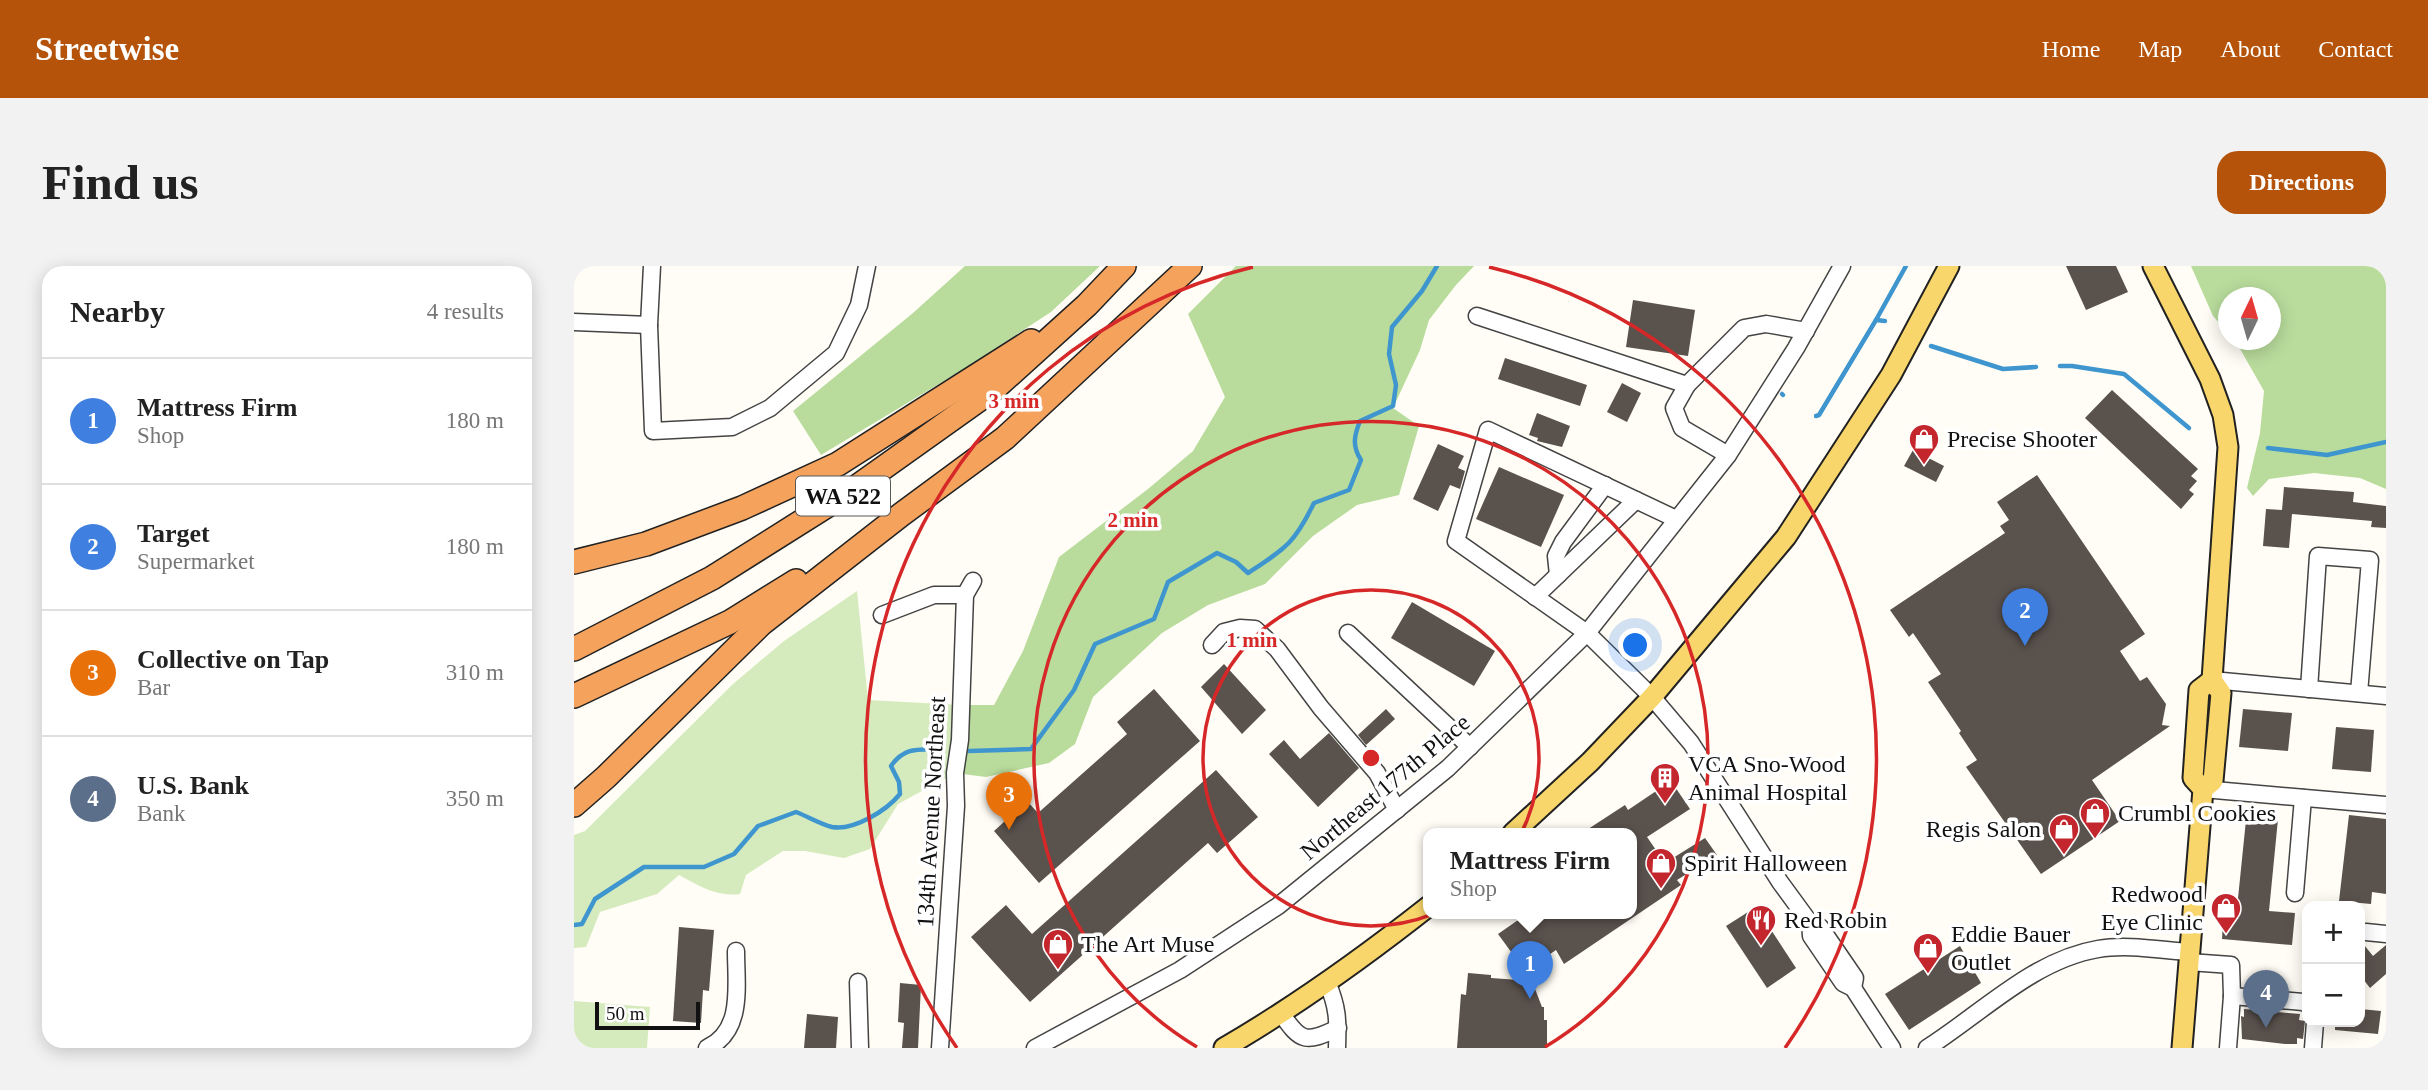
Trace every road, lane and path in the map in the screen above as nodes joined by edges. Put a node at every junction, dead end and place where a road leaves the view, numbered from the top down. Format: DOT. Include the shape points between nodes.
graph roads {
  1 [pos="652,266"];
  2 [pos="867,266"];
  3 [pos="1124,266"];
  4 [pos="1190,266"];
  5 [pos="1842,266"];
  6 [pos="1949,266"];
  7 [pos="2153,266"];
  8 [pos="1087,305"];
  9 [pos="1477,316"];
  10 [pos="574,322"];
  11 [pos="649,326"];
  12 [pos="1806,331"];
  13 [pos="1687,385"];
  14 [pos="1728,455"];
  15 [pos="1605,485"];
  16 [pos="1636,500"];
  17 [pos="902,514"];
  18 [pos="1676,519"];
  19 [pos="574,554"];
  20 [pos="608,554"];
  21 [pos="574,562"];
  22 [pos="1558,575"];
  23 [pos="1535,597"];
  24 [pos="883,615"];
  25 [pos="1348,633"];
  26 [pos="1587,633"];
  27 [pos="1212,645"];
  28 [pos="574,649"];
  29 [pos="2212,680"];
  30 [pos="2309,689"];
  31 [pos="2359,693"];
  32 [pos="574,696"];
  33 [pos="2386,696"];
  34 [pos="1652,697"];
  35 [pos="1470,747"];
  36 [pos="2203,789"];
  37 [pos="2304,798"];
  38 [pos="574,805"];
  39 [pos="2386,805"];
  40 [pos="1396,810"];
  41 [pos="1518,828"];
  42 [pos="2295,893"];
  43 [pos="1423,911"];
  44 [pos="2366,932"];
  45 [pos="2386,934"];
  46 [pos="736,951"];
  47 [pos="2189,957"];
  48 [pos="858,982"];
  49 [pos="1327,982"];
  50 [pos="2232,996"];
  51 [pos="2302,1002"];
  52 [pos="1281,1013"];
  53 [pos="2315,1027"];
  54 [pos="1338,1028"];
  55 [pos="707,1048"];
  56 [pos="860,1048"];
  57 [pos="940,1048"];
  58 [pos="1035,1048"];
  59 [pos="1223,1048"];
  60 [pos="1337,1048"];
  61 [pos="1892,1048"];
  62 [pos="1927,1048"];
  63 [pos="2182,1048"];
  64 [pos="2228,1048"];
  65 [pos="2314,1048"];
  1 -- 11 [label="street"];
  2 -- 11 [label="street" via="859,305 836,353 770,408 732,427 653,430"];
  3 -- 8 [label="highway, WA 522"];
  4 -- 17 [label="highway, WA 522" via="1005,438"];
  5 -- 12 [label="street, Northeast 177th Place"];
  6 -- 34 [label="main road" via="1891,375 1786,537"];
  7 -- 29 [label="main road" via="2210,379 2225,425 2227,470"];
  8 -- 20 [label="highway" via="838,464 743,508"];
  8 -- 28 [label="highway, WA 522" via="994,389 855,488 712,578"];
  9 -- 13 [label="street"];
  10 -- 11 [label="street"];
  12 -- 13 [label="street" via="1766,324 1744,328"];
  12 -- 14 [label="street, Northeast 177th Place"];
  13 -- 14 [label="street" via="1674,408 1682,428"];
  14 -- 18 [label="street, Northeast 177th Place"];
  15 -- 16 [label="street"];
  15 -- 22 [label="street" via="1563,542 1556,556"];
  15 -- 23 [label="street" via="1488,430 1456,541"];
  16 -- 18 [label="street"];
  16 -- 22 [label="street"];
  17 -- 32 [label="highway, WA 522" via="730,622"];
  17 -- 38 [label="highway" via="761,624"];
  18 -- 26 [label="street, Northeast 177th Place"];
  19 -- 20 [label="highway"];
  20 -- 21 [label="highway"];
  22 -- 23 [label="street"];
  23 -- 26 [label="street"];
  24 -- 57 [label="street, 134th Avenue Northeast" via="934,595 969,588"];
  25 -- 35 [label="street"];
  26 -- 34 [label="street"];
  26 -- 35 [label="street, Northeast 177th Place"];
  27 -- 40 [label="street" via="1224,632 1255,629 1277,649 1377,773"];
  29 -- 30 [label="street"];
  29 -- 36 [label="main road" via="2221,693 2214,776"];
  30 -- 31 [label="street"];
  30 -- 31 [label="street" via="2318,556 2370,560"];
  31 -- 33 [label="street"];
  34 -- 41 [label="main road"];
  34 -- 61 [label="street" via="1691,743 1810,923 1811,936 1843,983 1853,988"];
  35 -- 40 [label="street, Northeast 177th Place"];
  36 -- 37 [label="street"];
  36 -- 47 [label="main road"];
  37 -- 39 [label="street"];
  37 -- 42 [label="street"];
  40 -- 58 [label="street, Northeast 177th Place" via="1267,914 1180,970"];
  43 -- 49 [label="main road"];
  44 -- 45 [label="street"];
  46 -- 55 [label="street" via="735,1018 718,1043"];
  47 -- 50 [label="street" via="2231,965"];
  47 -- 62 [label="street" via="2099,948 2064,958"];
  47 -- 63 [label="main road"];
  48 -- 56 [label="street"];
  49 -- 52 [label="main road"];
  49 -- 54 [label="street" via="1336,1003"];
  50 -- 51 [label="street"];
  50 -- 64 [label="street"];
  52 -- 54 [label="street" via="1294,1033 1308,1038"];
  52 -- 59 [label="main road"];
  53 -- 65 [label="street"];
  54 -- 60 [label="street"];
}
